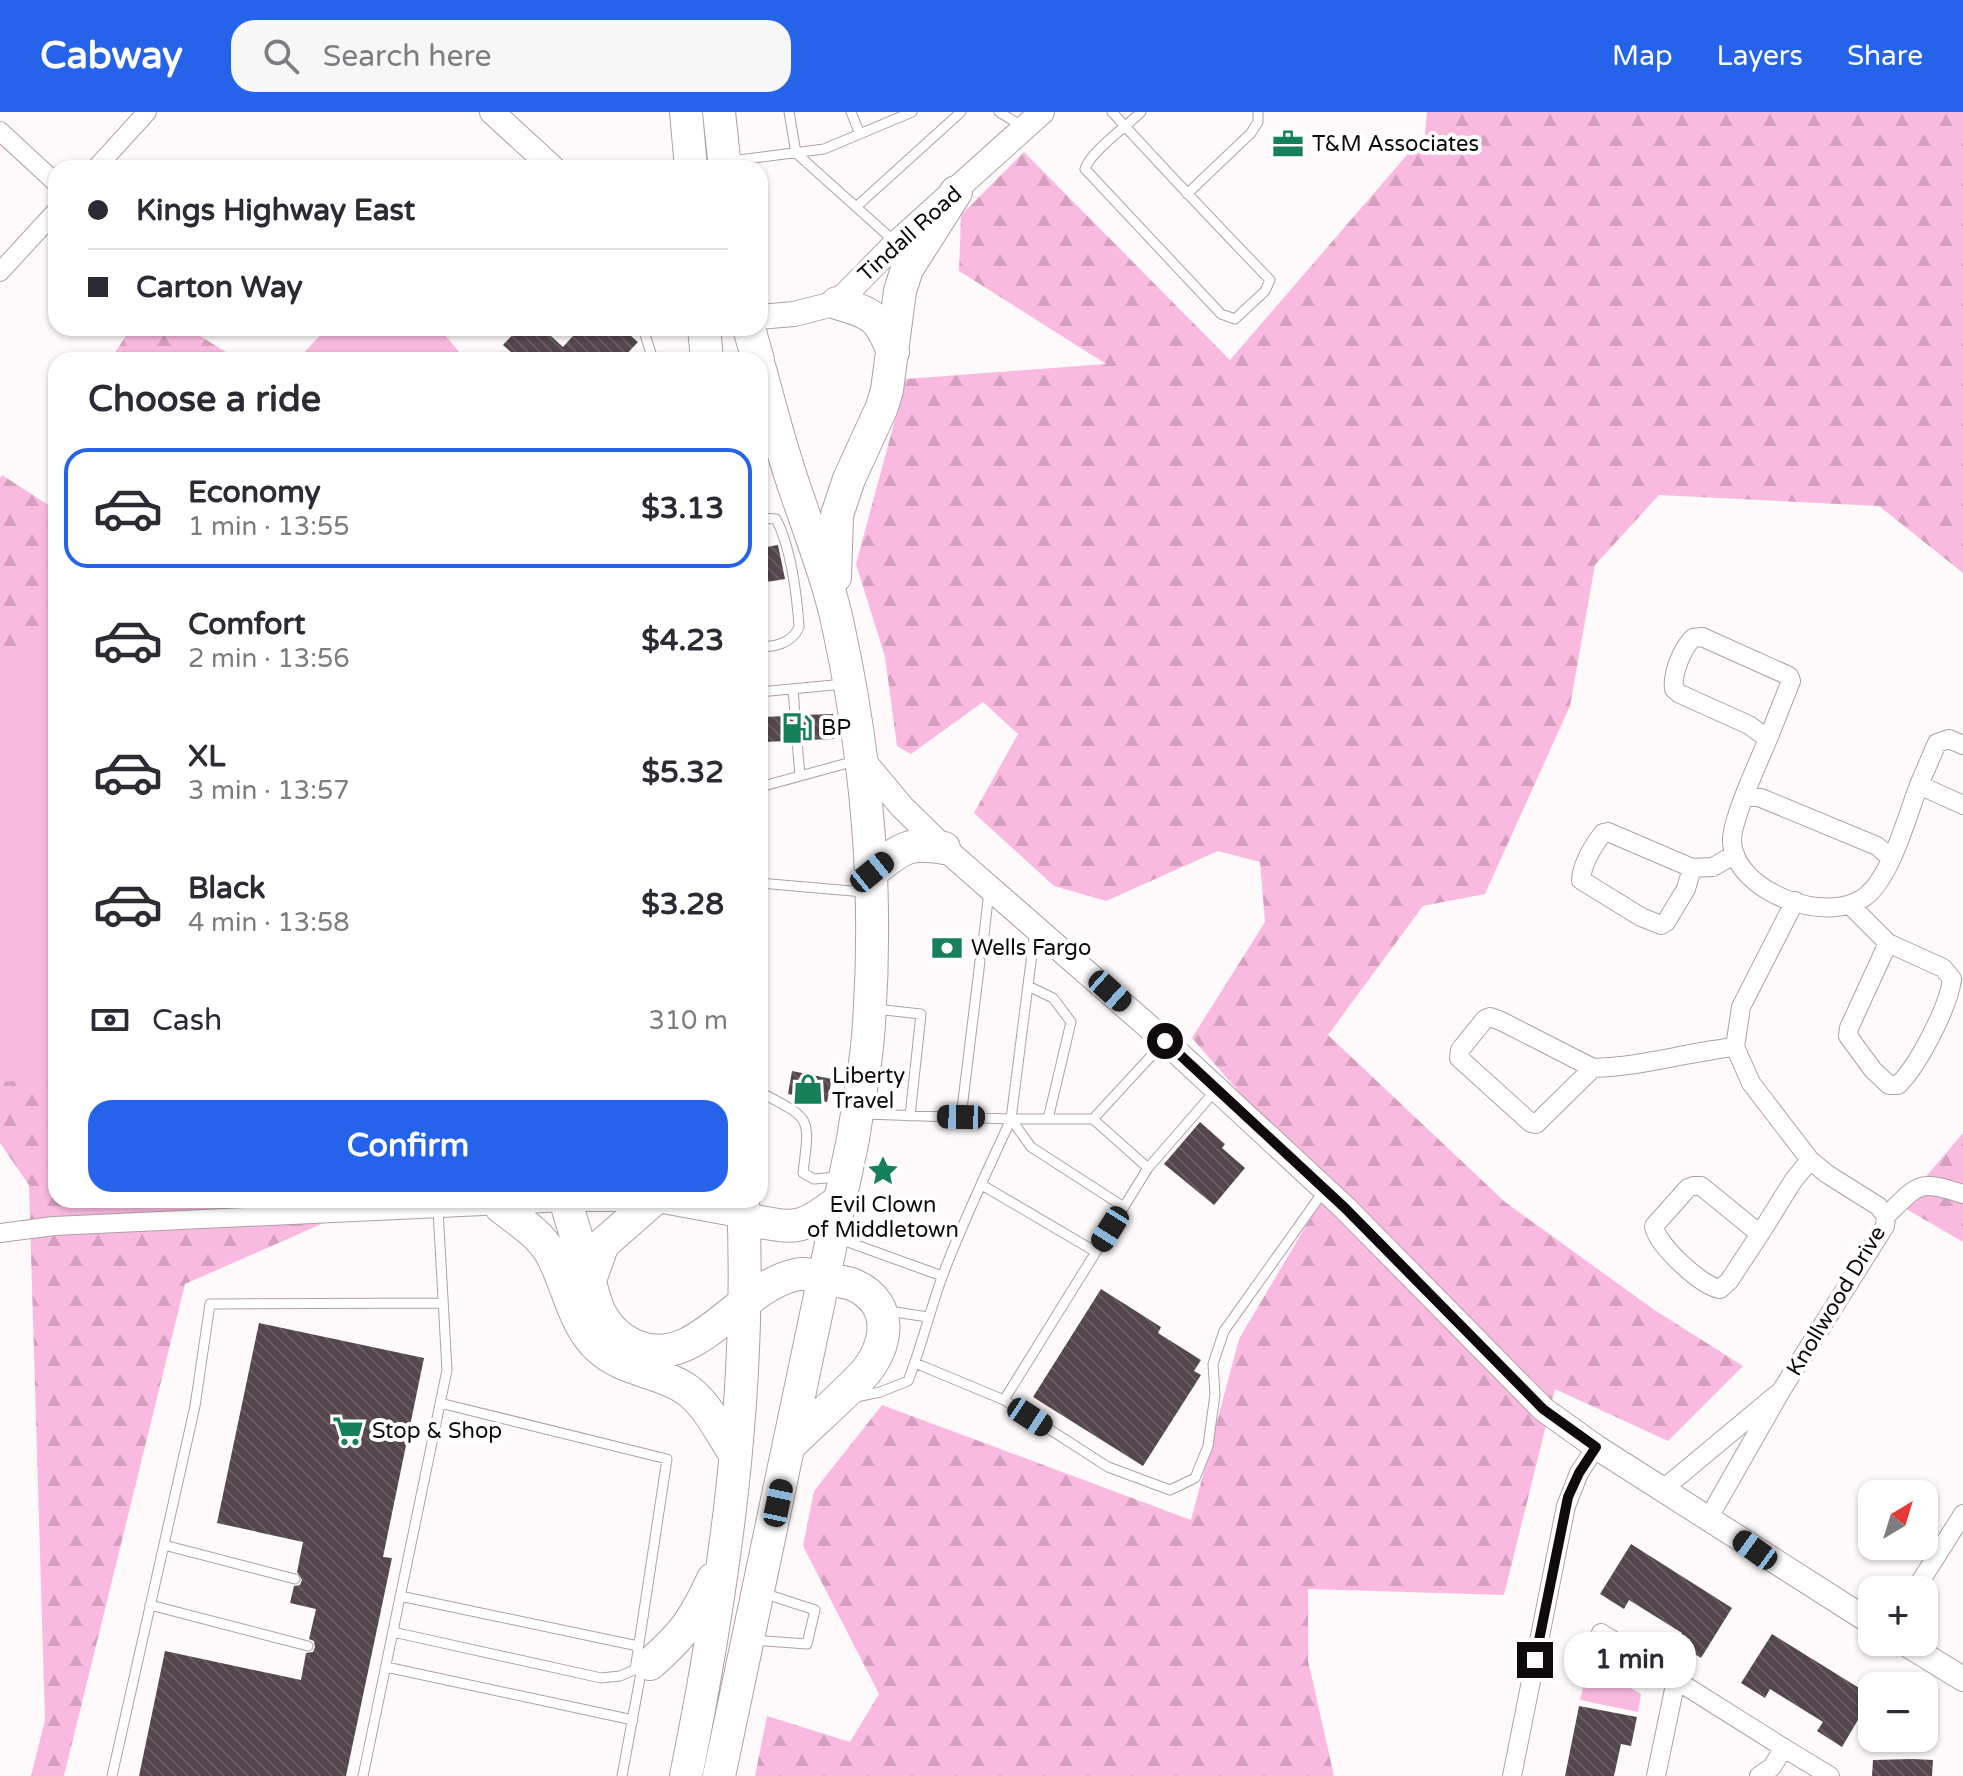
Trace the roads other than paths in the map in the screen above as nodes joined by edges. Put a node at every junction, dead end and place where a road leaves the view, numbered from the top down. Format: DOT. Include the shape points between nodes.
graph roads {
  1 [pos="147,112"];
  2 [pos="492,112"];
  3 [pos="686,112"];
  4 [pos="719,112"];
  5 [pos="789,112"];
  6 [pos="851,112"];
  7 [pos="912,112"];
  8 [pos="961,112"];
  9 [pos="999,112"];
  10 [pos="1112,112"];
  11 [pos="1141,112"];
  12 [pos="1258,112"];
  13 [pos="1033,120"];
  14 [pos="1126,127"];
  15 [pos="0,131"];
  16 [pos="860,134"];
  17 [pos="796,153"];
  18 [pos="103,160"];
  19 [pos="544,160"];
  20 [pos="690,160"];
  21 [pos="724,160"];
  22 [pos="755,160"];
  23 [pos="48,176"];
  24 [pos="956,192"];
  25 [pos="1187,194"];
  26 [pos="856,207"];
  27 [pos="48,220"];
  28 [pos="897,243"];
  29 [pos="0,272"];
  30 [pos="837,303"];
  31 [pos="768,316"];
  32 [pos="893,352"];
  33 [pos="768,397"];
  34 [pos="768,518"];
  35 [pos="790,567"];
  36 [pos="813,567"];
  37 [pos="838,624"];
  38 [pos="768,647"];
  39 [pos="848,683"];
  40 [pos="793,689"];
  41 [pos="768,691"];
  42 [pos="795,715"];
  43 [pos="1768,739"];
  44 [pos="797,741"];
  45 [pos="1963,745"];
  46 [pos="862,759"];
  47 [pos="800,776"];
  48 [pos="768,785"];
  49 [pos="1919,785"];
  50 [pos="1746,795"];
  51 [pos="1963,805"];
  52 [pos="944,848"];
  53 [pos="1735,854"];
  54 [pos="1891,858"];
  55 [pos="1692,868"];
  56 [pos="768,883"];
  57 [pos="872,883"];
  58 [pos="990,887"];
  59 [pos="1795,901"];
  60 [pos="1850,905"];
  61 [pos="1035,927"];
  62 [pos="984,935"];
  63 [pos="1888,943"];
  64 [pos="980,961"];
  65 [pos="1028,986"];
  66 [pos="869,1008"];
  67 [pos="1165,1041"];
  68 [pos="1735,1047"];
  69 [pos="1593,1068"];
  70 [pos="1217,1088"];
  71 [pos="768,1096"];
  72 [pos="857,1114"];
  73 [pos="910,1116"];
  74 [pos="961,1117"];
  75 [pos="1011,1119"];
  76 [pos="1048,1119"];
  77 [pos="1093,1119"];
  78 [pos="1810,1160"];
  79 [pos="1148,1168"];
  80 [pos="982,1185"];
  81 [pos="843,1188"];
  82 [pos="1325,1189"];
  83 [pos="1963,1194"];
  84 [pos="1124,1207"];
  85 [pos="480,1208"];
  86 [pos="502,1208"];
  87 [pos="568,1208"];
  88 [pos="644,1208"];
  89 [pos="743,1209"];
  90 [pos="438,1210"];
  91 [pos="1886,1216"];
  92 [pos="0,1233"];
  93 [pos="1760,1234"];
  94 [pos="833,1237"];
  95 [pos="1096,1252"];
  96 [pos="942,1276"];
  97 [pos="824,1279"];
  98 [pos="590,1280"];
  99 [pos="743,1301"];
  100 [pos="443,1303"];
  101 [pos="879,1309"];
  102 [pos="928,1317"];
  103 [pos="915,1363"];
  104 [pos="1781,1391"];
  105 [pos="1004,1400"];
  106 [pos="835,1402"];
  107 [pos="440,1403"];
  108 [pos="791,1444"];
  109 [pos="1596,1447"];
  110 [pos="735,1454"];
  111 [pos="1662,1490"];
  112 [pos="1963,1514"];
  113 [pos="1708,1519"];
  114 [pos="164,1545"];
  115 [pos="724,1554"];
  116 [pos="1924,1576"];
  117 [pos="295,1579"];
  118 [pos="759,1592"];
  119 [pos="400,1596"];
  120 [pos="150,1605"];
  121 [pos="1858,1614"];
  122 [pos="393,1632"];
  123 [pos="1601,1633"];
  124 [pos="749,1640"];
  125 [pos="308,1646"];
  126 [pos="1926,1656"];
  127 [pos="641,1662"];
  128 [pos="386,1667"];
  129 [pos="1963,1679"];
  130 [pos="1676,1680"];
  131 [pos="633,1720"];
  132 [pos="1784,1748"];
  133 [pos="112,1776"];
  134 [pos="363,1776"];
  135 [pos="622,1776"];
  136 [pos="686,1776"];
  137 [pos="719,1776"];
  138 [pos="1512,1776"];
  139 [pos="1656,1776"];
  140 [pos="1759,1776"];
  141 [pos="1830,1776"];
  1 -- 18 [label="street"];
  2 -- 19 [label="street"];
  3 -- 20 [label="highway"];
  4 -- 21 [label="highway"];
  5 -- 17 [label="lane"];
  6 -- 16 [label="lane"];
  7 -- 16 [label="lane"];
  8 -- 26 [label="lane"];
  9 -- 13 [label="lane"];
  10 -- 14 [label="lane"];
  11 -- 14 [label="lane"];
  12 -- 25 [label="lane" via="1251,133"];
  13 -- 24 [label="street, Tindall Road"];
  14 -- 25 [label="lane"];
  14 -- 25 [label="lane" via="1087,161 1085,169 1221,314 1235,319 1270,280"];
  15 -- 23 [label="street"];
  16 -- 17 [label="lane" via="824,149"];
  17 -- 22 [label="lane"];
  17 -- 26 [label="lane"];
  24 -- 28 [label="street, Tindall Road"];
  24 -- 32 [label="highway" via="907,269"];
  26 -- 28 [label="lane"];
  27 -- 29 [label="street"];
  28 -- 30 [label="street, Tindall Road"];
  30 -- 31 [label="street"];
  30 -- 32 [label="highway" via="870,314"];
  32 -- 37 [label="highway" via="882,407 837,515"];
  33 -- 36 [label="highway"];
  34 -- 35 [label="lane" via="776,519"];
  35 -- 36 [label="lane"];
  35 -- 38 [label="lane" via="797,633"];
  36 -- 37 [label="highway"];
  37 -- 39 [label="highway"];
  39 -- 40 [label="lane"];
  39 -- 46 [label="highway"];
  40 -- 41 [label="lane"];
  40 -- 42 [label="lane"];
  43 -- 43 [label="street" via="1674,689 1675,673 1693,638 1702,637 1789,676"];
  43 -- 50 [label="street"];
  44 -- 47 [label="lane"];
  45 -- 49 [label="street" via="1949,739 1937,743"];
  46 -- 47 [label="lane"];
  46 -- 52 [label="street"];
  46 -- 57 [label="highway"];
  47 -- 48 [label="lane"];
  49 -- 51 [label="street"];
  49 -- 54 [label="street"];
  50 -- 53 [label="street" via="1731,842"];
  50 -- 54 [label="street" via="1877,846"];
  52 -- 57 [label="highway" via="903,848"];
  52 -- 58 [label="street"];
  53 -- 55 [label="street" via="1713,867"];
  53 -- 59 [label="street" via="1754,883"];
  54 -- 60 [label="street" via="1868,895"];
  55 -- 55 [label="street" via="1686,889 1661,925 1581,880 1595,844 1608,832"];
  56 -- 57 [label="lane"];
  57 -- 66 [label="highway"];
  58 -- 61 [label="street"];
  58 -- 62 [label="lane"];
  59 -- 60 [label="street" via="1829,909"];
  59 -- 68 [label="street" via="1741,1007"];
  60 -- 63 [label="street"];
  61 -- 65 [label="lane"];
  61 -- 67 [label="street"];
  63 -- 63 [label="street" via="1943,968 1952,979 1918,1061 1898,1085 1889,1085 1873,1070 1848,1036"];
  64 -- 74 [label="lane"];
  65 -- 75 [label="lane"];
  65 -- 76 [label="lane" via="1053,998 1071,1022"];
  66 -- 72 [label="highway"];
  66 -- 73 [label="lane" via="921,1014"];
  67 -- 70 [label="street"];
  67 -- 77 [label="lane"];
  68 -- 69 [label="street"];
  68 -- 78 [label="street, Knollwood Drive" via="1751,1083"];
  69 -- 69 [label="street" via="1536,1124 1459,1058 1460,1050 1490,1017"];
  70 -- 79 [label="lane"];
  70 -- 82 [label="street"];
  71 -- 81 [label="lane" via="798,1112 808,1129 803,1173"];
  72 -- 73 [label="lane"];
  72 -- 81 [label="highway"];
  73 -- 74 [label="lane"];
  74 -- 75 [label="lane"];
  75 -- 76 [label="lane"];
  75 -- 80 [label="lane"];
  75 -- 84 [label="lane" via="1031,1147"];
  76 -- 77 [label="lane"];
  77 -- 79 [label="lane"];
  78 -- 91 [label="street, Knollwood Drive"];
  78 -- 93 [label="street"];
  79 -- 84 [label="lane"];
  80 -- 95 [label="lane"];
  80 -- 96 [label="lane"];
  81 -- 89 [label="highway" via="812,1222 801,1225 790,1227"];
  81 -- 94 [label="highway"];
  82 -- 105 [label="lane" via="1224,1331 1213,1364 1210,1433 1195,1478 1170,1490 1108,1467"];
  82 -- 109 [label="street" via="1543,1409"];
  83 -- 91 [label="street" via="1922,1185"];
  84 -- 95 [label="lane"];
  85 -- 90 [label="street"];
  86 -- 110 [label="highway" via="551,1254 590,1339 618,1361 672,1381 695,1396"];
  87 -- 98 [label="highway"];
  88 -- 98 [label="highway" via="603,1244"];
  89 -- 99 [label="highway"];
  90 -- 92 [label="street" via="54,1226"];
  90 -- 100 [label="lane"];
  91 -- 104 [label="street, Knollwood Drive" via="1864,1263"];
  93 -- 93 [label="street" via="1729,1281 1713,1289 1655,1236 1654,1226 1688,1188 1701,1186"];
  94 -- 96 [label="lane"];
  94 -- 97 [label="highway"];
  95 -- 105 [label="lane"];
  96 -- 102 [label="lane"];
  97 -- 99 [label="highway" via="795,1274"];
  97 -- 101 [label="highway" via="859,1287"];
  97 -- 108 [label="highway"];
  98 -- 99 [label="highway" via="609,1328 646,1350 679,1348 698,1340"];
  99 -- 110 [label="highway"];
  100 -- 107 [label="lane" via="447,1370"];
  100 -- 114 [label="lane" via="210,1304 195,1406"];
  101 -- 102 [label="lane"];
  101 -- 106 [label="highway" via="881,1350"];
  102 -- 103 [label="lane"];
  103 -- 105 [label="lane"];
  103 -- 106 [label="lane" via="908,1381"];
  104 -- 111 [label="street, Knollwood Drive"];
  104 -- 113 [label="street, Knollwood Drive"];
  106 -- 108 [label="highway"];
  107 -- 119 [label="lane"];
  107 -- 127 [label="lane" via="667,1459"];
  108 -- 118 [label="highway"];
  109 -- 111 [label="street"];
  109 -- 138 [label="street" via="1566,1506"];
  110 -- 115 [label="highway"];
  111 -- 113 [label="street"];
  112 -- 116 [label="street"];
  113 -- 121 [label="street"];
  114 -- 117 [label="lane"];
  114 -- 120 [label="lane"];
  115 -- 127 [label="highway" via="679,1639"];
  115 -- 136 [label="highway"];
  118 -- 124 [label="highway"];
  118 -- 124 [label="lane" via="815,1610 807,1644"];
  119 -- 122 [label="lane"];
  119 -- 127 [label="lane"];
  120 -- 125 [label="lane"];
  120 -- 133 [label="lane"];
  122 -- 127 [label="lane" via="601,1678 620,1676"];
  122 -- 128 [label="lane"];
  123 -- 130 [label="street"];
  124 -- 137 [label="highway"];
  126 -- 129 [label="street"];
  127 -- 131 [label="lane"];
  128 -- 131 [label="lane"];
  128 -- 134 [label="lane"];
  130 -- 132 [label="street"];
  130 -- 139 [label="street"];
  131 -- 135 [label="lane"];
  132 -- 140 [label="street"];
  132 -- 141 [label="street"];
}
